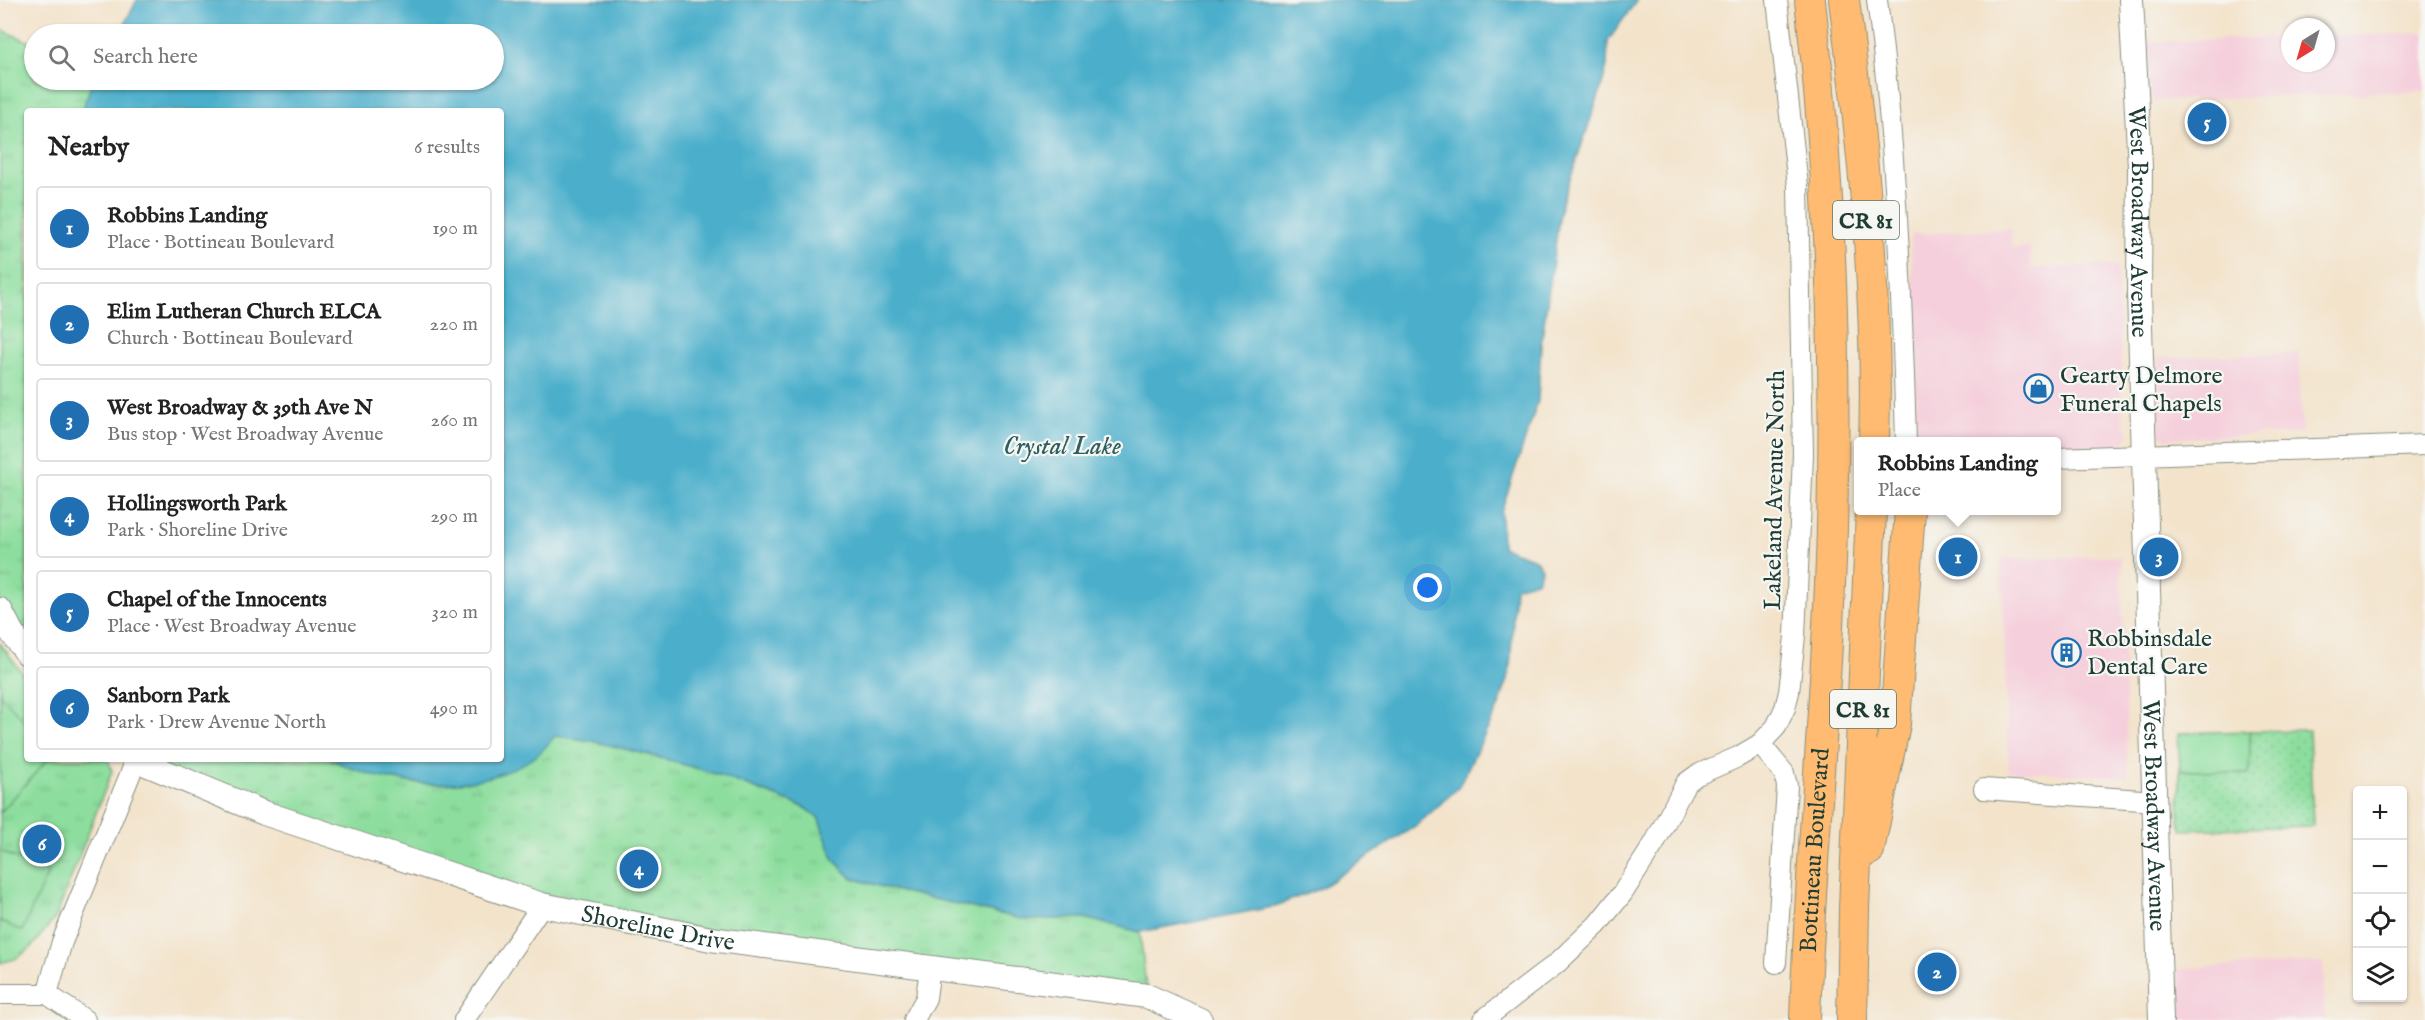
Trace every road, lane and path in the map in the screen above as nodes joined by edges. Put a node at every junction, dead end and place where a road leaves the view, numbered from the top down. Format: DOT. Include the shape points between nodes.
graph roads {
  1 [pos="1777,0"];
  2 [pos="1810,0"];
  3 [pos="1844,0"];
  4 [pos="1877,0"];
  5 [pos="2132,0"];
  6 [pos="1874,437"];
  7 [pos="1906,437"];
  8 [pos="2425,445"];
  9 [pos="2143,454"];
  10 [pos="2061,459"];
  11 [pos="1871,515"];
  12 [pos="1910,515"];
  13 [pos="0,610"];
  14 [pos="24,649"];
  15 [pos="1760,744"];
  16 [pos="134,762"];
  17 [pos="140,762"];
  18 [pos="1983,789"];
  19 [pos="2156,801"];
  20 [pos="542,905"];
  21 [pos="1854,908"];
  22 [pos="1776,963"];
  23 [pos="930,968"];
  24 [pos="0,994"];
  25 [pos="46,994"];
  26 [pos="85,1020"];
  27 [pos="464,1020"];
  28 [pos="914,1020"];
  29 [pos="1200,1020"];
  30 [pos="1483,1020"];
  31 [pos="1805,1020"];
  32 [pos="1852,1020"];
  33 [pos="2161,1020"];
  1 -- 15 [label="street, Lakeland Avenue North" via="1798,186 1803,455 1789,692 1776,726"];
  2 -- 31 [label="main road, Bottineau Boulevard / CR 81" via="1828,182 1834,403 1828,617"];
  3 -- 6 [label="main road, CR 81" via="1862,158"];
  4 -- 7 [label="street" via="1897,213"];
  5 -- 9 [label="street, West Broadway Avenue" via="2139,159"];
  8 -- 9 [label="street"];
  9 -- 10 [label="street"];
  9 -- 19 [label="street, West Broadway Avenue"];
  11 -- 21 [label="main road, Bottineau Boulevard / CR 81"];
  12 -- 21 [label="main road" via="1895,724"];
  13 -- 14 [label="street"];
  15 -- 22 [label="street" via="1784,773 1787,786"];
  15 -- 30 [label="street" via="1686,783 1641,864 1597,924 1556,964"];
  16 -- 25 [label="street" via="62,942"];
  17 -- 20 [label="street, Shoreline Drive" via="264,813"];
  18 -- 19 [label="street"];
  19 -- 33 [label="street, West Broadway Avenue"];
  20 -- 23 [label="street, Shoreline Drive" via="711,939"];
  20 -- 27 [label="street"];
  21 -- 32 [label="main road, Bottineau Boulevard / CR 81"];
  23 -- 28 [label="street" via="926,998"];
  23 -- 29 [label="street, Shoreline Drive" via="1147,996"];
  24 -- 25 [label="street"];
  25 -- 26 [label="street"];
}
